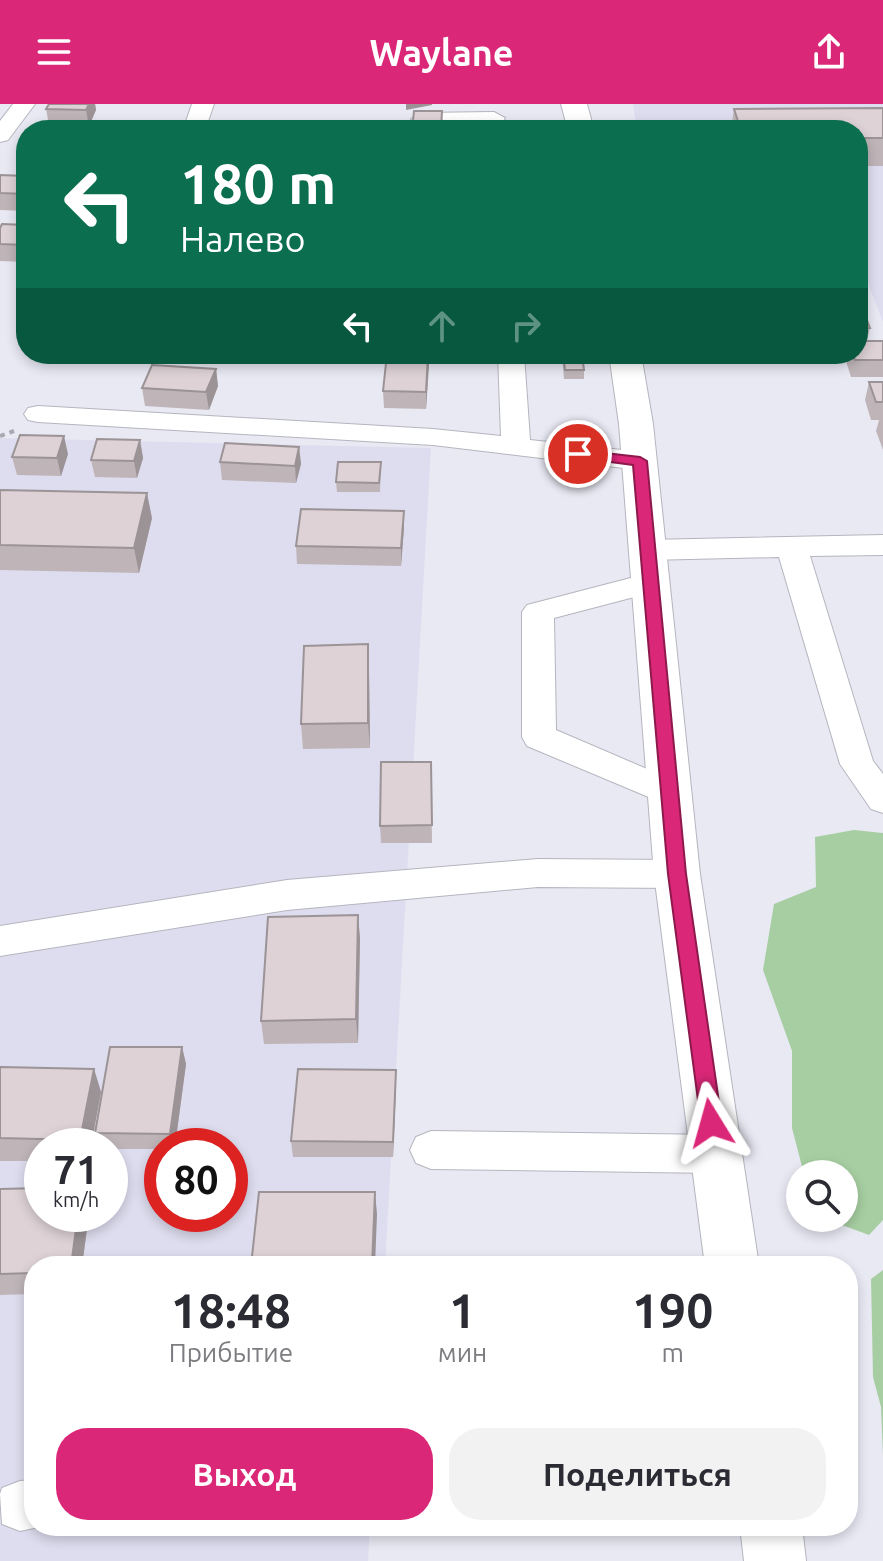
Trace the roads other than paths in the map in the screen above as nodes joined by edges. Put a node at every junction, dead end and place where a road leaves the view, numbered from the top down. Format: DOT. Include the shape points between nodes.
graph roads {
  1 [pos="24,104"];
  2 [pos="494,117"];
  3 [pos="422,119"];
  4 [pos="0,135"];
  5 [pos="512,364"];
  6 [pos="626,364"];
  7 [pos="38,414"];
  8 [pos="516,447"];
  9 [pos="640,461"];
  10 [pos="883,545"];
  11 [pos="792,548"];
  12 [pos="649,566"];
  13 [pos="670,793"];
  14 [pos="883,800"];
  15 [pos="677,874"];
  16 [pos="0,941"];
  17 [pos="431,1150"];
  18 [pos="715,1154"];
  19 [pos="730,1256"];
  20 [pos="772,1536"];
  21 [pos="775,1561"];
  1 -- 4 [label="street"];
  2 -- 3 [label="street"];
  5 -- 8 [label="street"];
  6 -- 9 [label="highway"];
  7 -- 8 [label="street" via="433,437"];
  8 -- 9 [label="street"];
  9 -- 12 [label="highway"];
  10 -- 11 [label="street"];
  11 -- 12 [label="street"];
  11 -- 14 [label="street" via="857,764"];
  12 -- 13 [label="highway"];
  12 -- 13 [label="street" via="538,612 539,737"];
  13 -- 15 [label="highway"];
  15 -- 16 [label="street" via="538,873 287,895"];
  15 -- 18 [label="highway"];
  17 -- 18 [label="street"];
  18 -- 19 [label="highway"];
  20 -- 21 [label="highway"];
}
